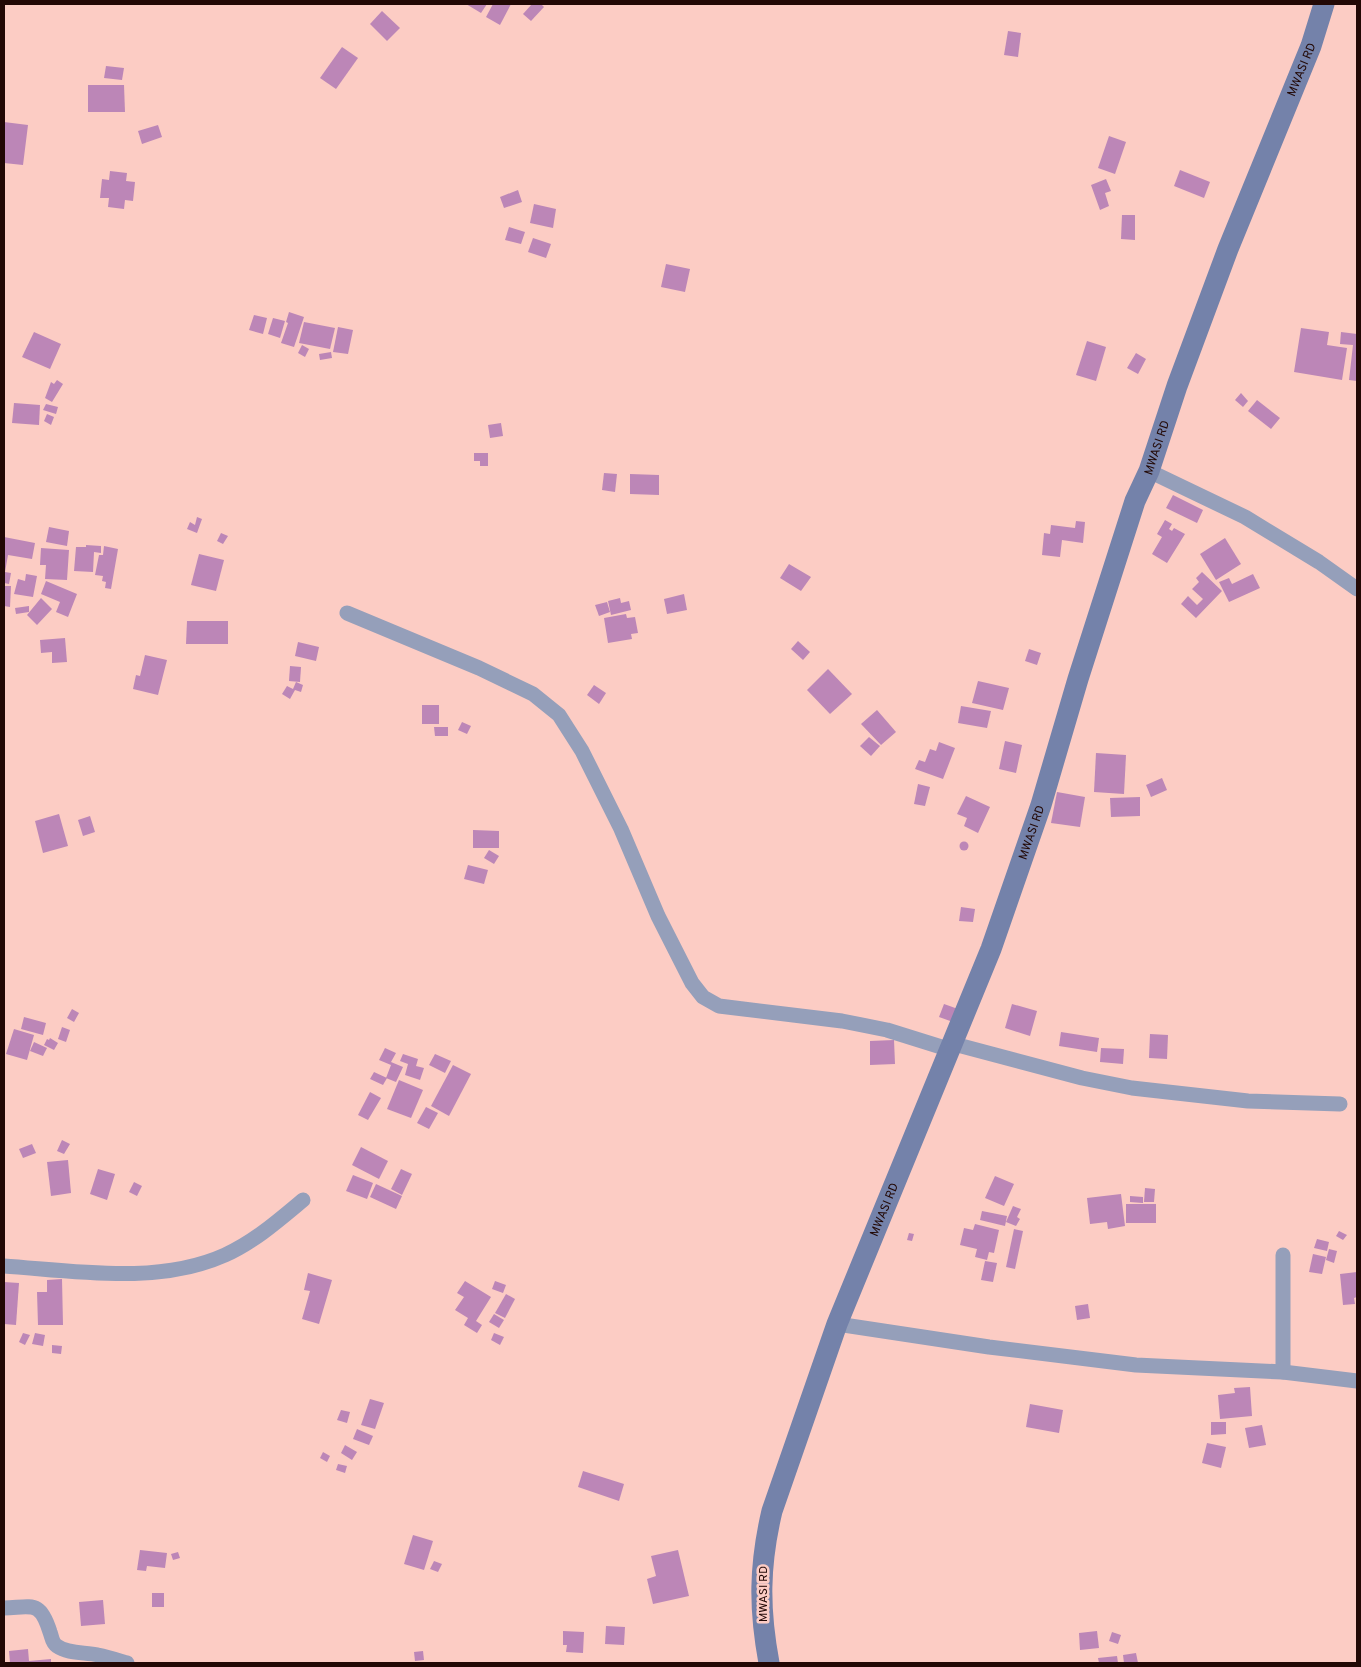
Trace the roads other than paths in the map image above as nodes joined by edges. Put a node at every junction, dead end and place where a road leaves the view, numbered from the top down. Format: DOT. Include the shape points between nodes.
graph roads {
  1 [pos="1324,4"];
  2 [pos="1149,471"];
  3 [pos="1357,589"];
  4 [pos="347,613"];
  5 [pos="952,1047"];
  6 [pos="1340,1104"];
  7 [pos="303,1200"];
  8 [pos="1283,1255"];
  9 [pos="4,1266"];
  10 [pos="837,1324"];
  11 [pos="1283,1372"];
  12 [pos="1357,1381"];
  13 [pos="4,1608"];
  14 [pos="127,1663"];
  15 [pos="769,1663"];
  1 -- 2 [label="street, MWASI RD" via="1311,46 1228,249"];
  2 -- 3 [label="street" via="1245,517"];
  2 -- 5 [label="street, MWASI RD" via="1135,501 1041,805 991,949"];
  4 -- 5 [label="street" via="479,668 533,694 559,715 582,751 621,829 658,916 692,983 703,997 720,1006 842,1021"];
  5 -- 6 [label="street" via="1132,1088 1248,1101"];
  5 -- 10 [label="street, MWASI RD"];
  7 -- 9 [label="street" via="267,1230 227,1254 176,1271 124,1273"];
  8 -- 11 [label="street"];
  10 -- 11 [label="street" via="1136,1365"];
  10 -- 15 [label="street, MWASI RD" via="772,1511 765,1542 761,1585"];
  11 -- 12 [label="street"];
  13 -- 14 [label="street" via="42,1611 58,1647"];
}
